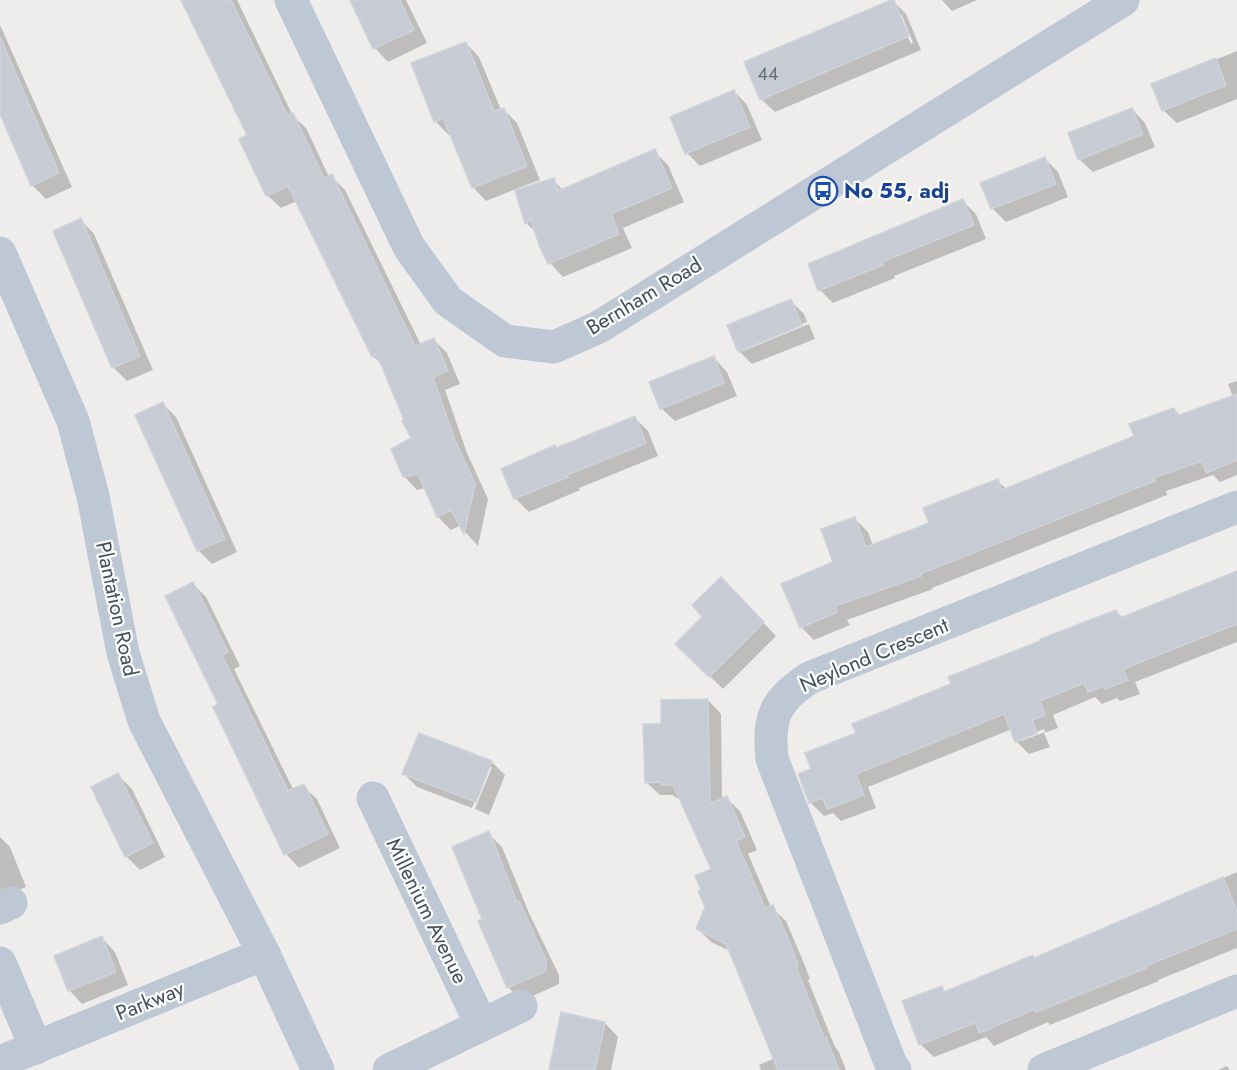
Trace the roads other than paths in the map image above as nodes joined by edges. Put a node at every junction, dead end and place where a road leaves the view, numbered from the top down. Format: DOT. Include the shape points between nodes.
graph roads {
  1 [pos="291,0"];
  2 [pos="1123,0"];
  3 [pos="0,253"];
  4 [pos="1237,507"];
  5 [pos="373,798"];
  6 [pos="264,954"];
  7 [pos="0,963"];
  8 [pos="1237,992"];
  9 [pos="521,1006"];
  10 [pos="482,1024"];
  11 [pos="36,1048"];
  12 [pos="0,1062"];
  13 [pos="318,1070"];
  14 [pos="389,1070"];
  15 [pos="895,1070"];
  16 [pos="1044,1070"];
  1 -- 2 [label="street, Bernham Road" via="409,247 448,301 505,342 555,347 598,327"];
  3 -- 6 [label="street, Plantation Road" via="73,421 93,496 123,653 144,721"];
  4 -- 15 [label="street, Neylond Crescent" via="809,678 788,693 774,715 770,735 772,759"];
  5 -- 10 [label="street, Millenium Avenue"];
  6 -- 11 [label="street, Parkway"];
  6 -- 13 [label="street, Plantation Road"];
  7 -- 11 [label="street"];
  8 -- 16 [label="street"];
  9 -- 10 [label="street"];
  10 -- 14 [label="street"];
  11 -- 12 [label="street, Parkway"];
}
